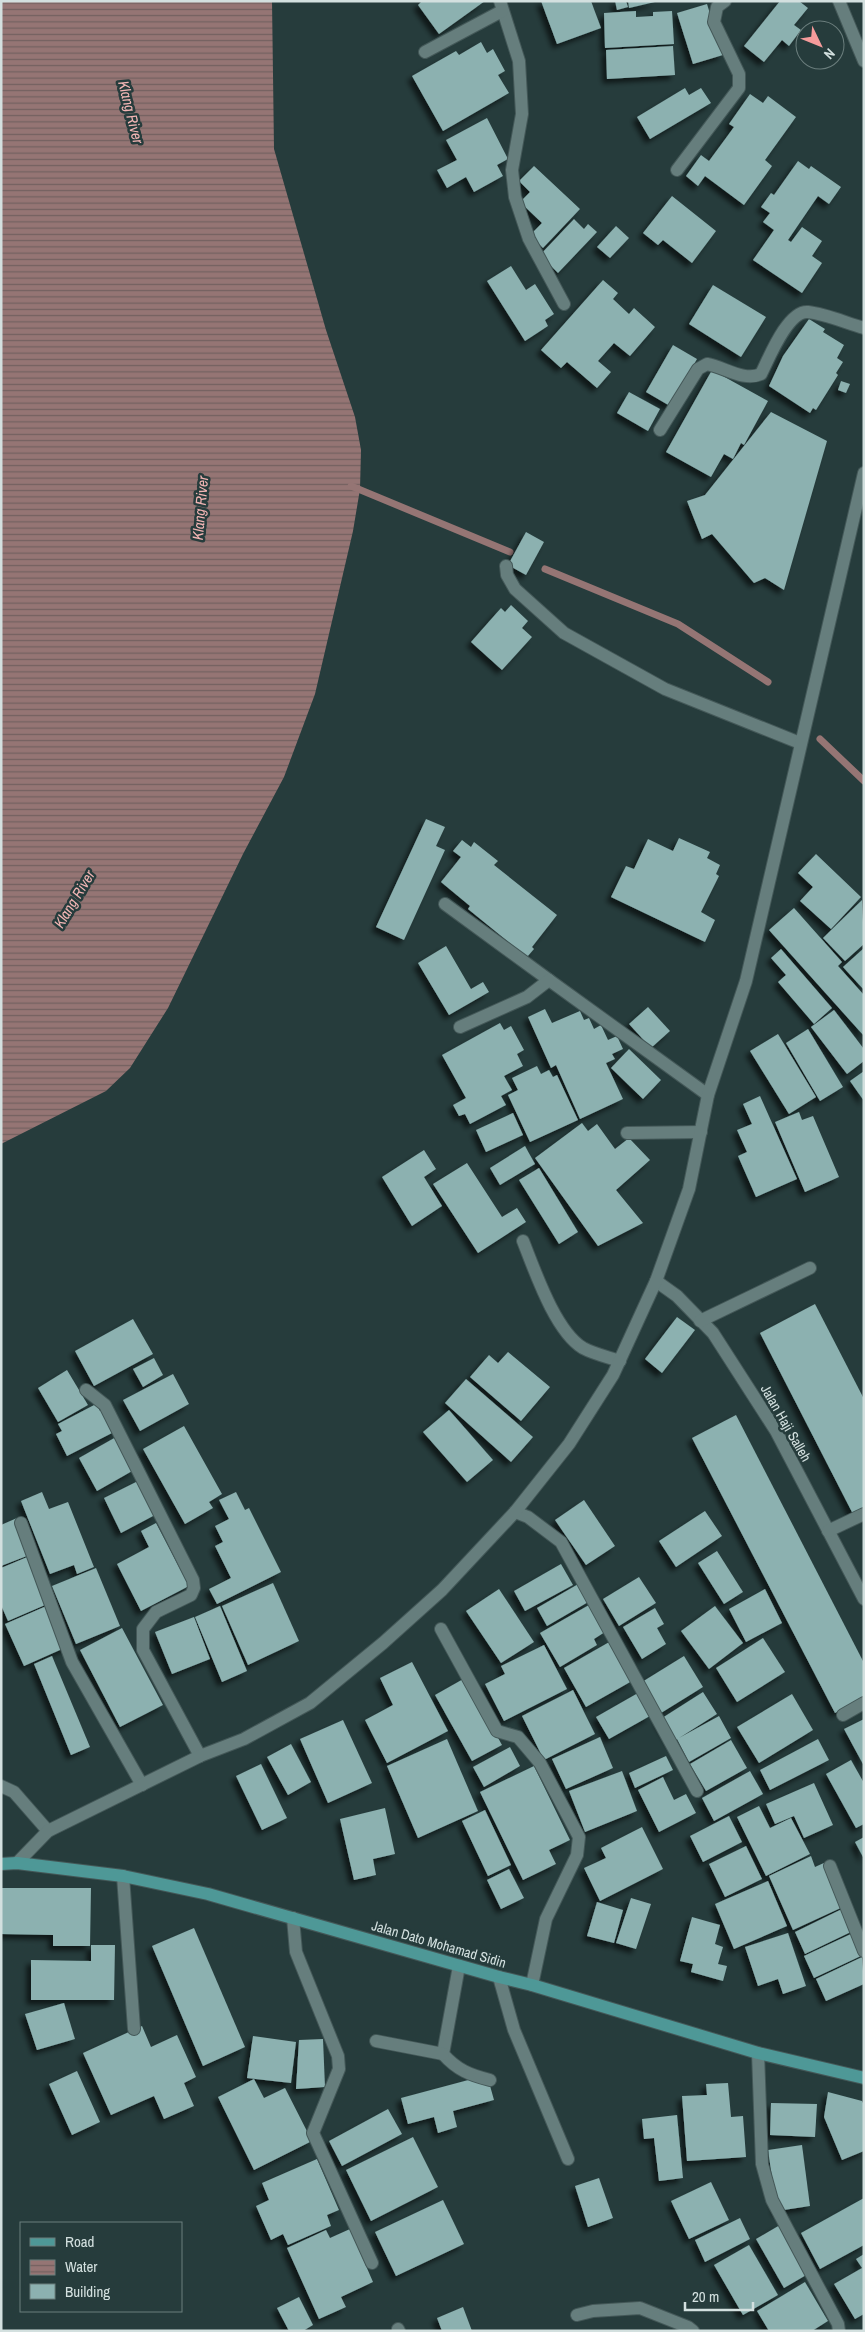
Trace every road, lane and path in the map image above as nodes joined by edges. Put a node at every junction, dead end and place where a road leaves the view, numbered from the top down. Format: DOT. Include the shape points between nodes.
graph roads {
  1 [pos="725,1"];
  2 [pos="839,1"];
  3 [pos="501,6"];
  4 [pos="426,52"];
  5 [pos="864,61"];
  6 [pos="677,170"];
  7 [pos="564,304"];
  8 [pos="864,328"];
  9 [pos="660,430"];
  10 [pos="864,473"];
  11 [pos="506,566"];
  12 [pos="800,743"];
  13 [pos="445,904"];
  14 [pos="549,980"];
  15 [pos="460,1027"];
  16 [pos="708,1095"];
  17 [pos="701,1132"];
  18 [pos="627,1133"];
  19 [pos="523,1241"];
  20 [pos="810,1268"];
  21 [pos="656,1281"];
  22 [pos="700,1321"];
  23 [pos="620,1361"];
  24 [pos="86,1390"];
  25 [pos="515,1512"];
  26 [pos="864,1514"];
  27 [pos="21,1523"];
  28 [pos="828,1531"];
  29 [pos="864,1599"];
  30 [pos="441,1629"];
  31 [pos="864,1703"];
  32 [pos="843,1715"];
  33 [pos="200,1756"];
  34 [pos="142,1785"];
  35 [pos="1,1786"];
  36 [pos="697,1791"];
  37 [pos="48,1831"];
  38 [pos="17,1863"];
  39 [pos="1,1864"];
  40 [pos="830,1866"];
  41 [pos="123,1876"];
  42 [pos="293,1918"];
  43 [pos="864,1951"];
  44 [pos="459,1966"];
  45 [pos="499,1978"];
  46 [pos="532,1985"];
  47 [pos="134,2029"];
  48 [pos="376,2041"];
  49 [pos="758,2053"];
  50 [pos="442,2054"];
  51 [pos="864,2078"];
  52 [pos="490,2080"];
  53 [pos="568,2158"];
  54 [pos="372,2262"];
  55 [pos="577,2315"];
  56 [pos="693,2331"];
  57 [pos="839,2331"];
  1 -- 6 [label="street" via="717,7 714,22 739,74 739,88"];
  2 -- 5 [label="street"];
  3 -- 4 [label="street"];
  3 -- 7 [label="street" via="519,61 522,114 512,170 515,197 529,238"];
  8 -- 9 [label="street" via="806,312 795,315 761,374 744,376 707,364 698,369"];
  10 -- 12 [label="street"];
  11 -- 12 [label="street" via="515,589 564,633 665,690"];
  12 -- 16 [label="street" via="746,981"];
  13 -- 14 [label="street"];
  14 -- 15 [label="street" via="527,997"];
  14 -- 16 [label="street"];
  16 -- 17 [label="street"];
  17 -- 18 [label="street"];
  17 -- 21 [label="street" via="689,1189"];
  19 -- 23 [label="street" via="547,1300 563,1327 582,1347"];
  20 -- 22 [label="street"];
  21 -- 22 [label="street, Jalan Haji Salleh"];
  21 -- 23 [label="street"];
  22 -- 28 [label="street, Jalan Haji Salleh" via="714,1333 776,1431"];
  23 -- 25 [label="street" via="569,1444"];
  24 -- 33 [label="street" via="105,1405 193,1580 194,1588 190,1595 156,1612 143,1629 143,1650"];
  25 -- 33 [label="street" via="442,1590 310,1703 244,1739"];
  25 -- 36 [label="street" via="528,1517 561,1542"];
  26 -- 28 [label="street"];
  27 -- 34 [label="street" via="72,1662"];
  28 -- 29 [label="street, Jalan Haji Salleh"];
  30 -- 46 [label="street" via="498,1731 518,1737 540,1763 579,1837 577,1855 546,1919"];
  31 -- 32 [label="street"];
  33 -- 34 [label="street"];
  34 -- 37 [label="street"];
  35 -- 37 [label="street" via="14,1792"];
  37 -- 38 [label="street"];
  38 -- 39 [label="main road, Jalan Dato Mohamad Sidin"];
  38 -- 41 [label="main road, Jalan Dato Mohamad Sidin"];
  40 -- 43 [label="street"];
  41 -- 42 [label="main road, Jalan Dato Mohamad Sidin" via="208,1894"];
  41 -- 47 [label="street"];
  42 -- 44 [label="main road, Jalan Dato Mohamad Sidin"];
  42 -- 54 [label="street" via="296,1952 338,2056 339,2069 314,2133"];
  44 -- 45 [label="main road, Jalan Dato Mohamad Sidin"];
  44 -- 50 [label="street"];
  45 -- 46 [label="main road, Jalan Dato Mohamad Sidin"];
  45 -- 53 [label="street" via="514,2030"];
  46 -- 49 [label="main road, Jalan Dato Mohamad Sidin"];
  48 -- 50 [label="street"];
  49 -- 51 [label="main road, Jalan Dato Mohamad Sidin"];
  49 -- 57 [label="street" via="762,2164 772,2200"];
  50 -- 52 [label="street" via="468,2075"];
  55 -- 56 [label="street" via="640,2308"];
}
